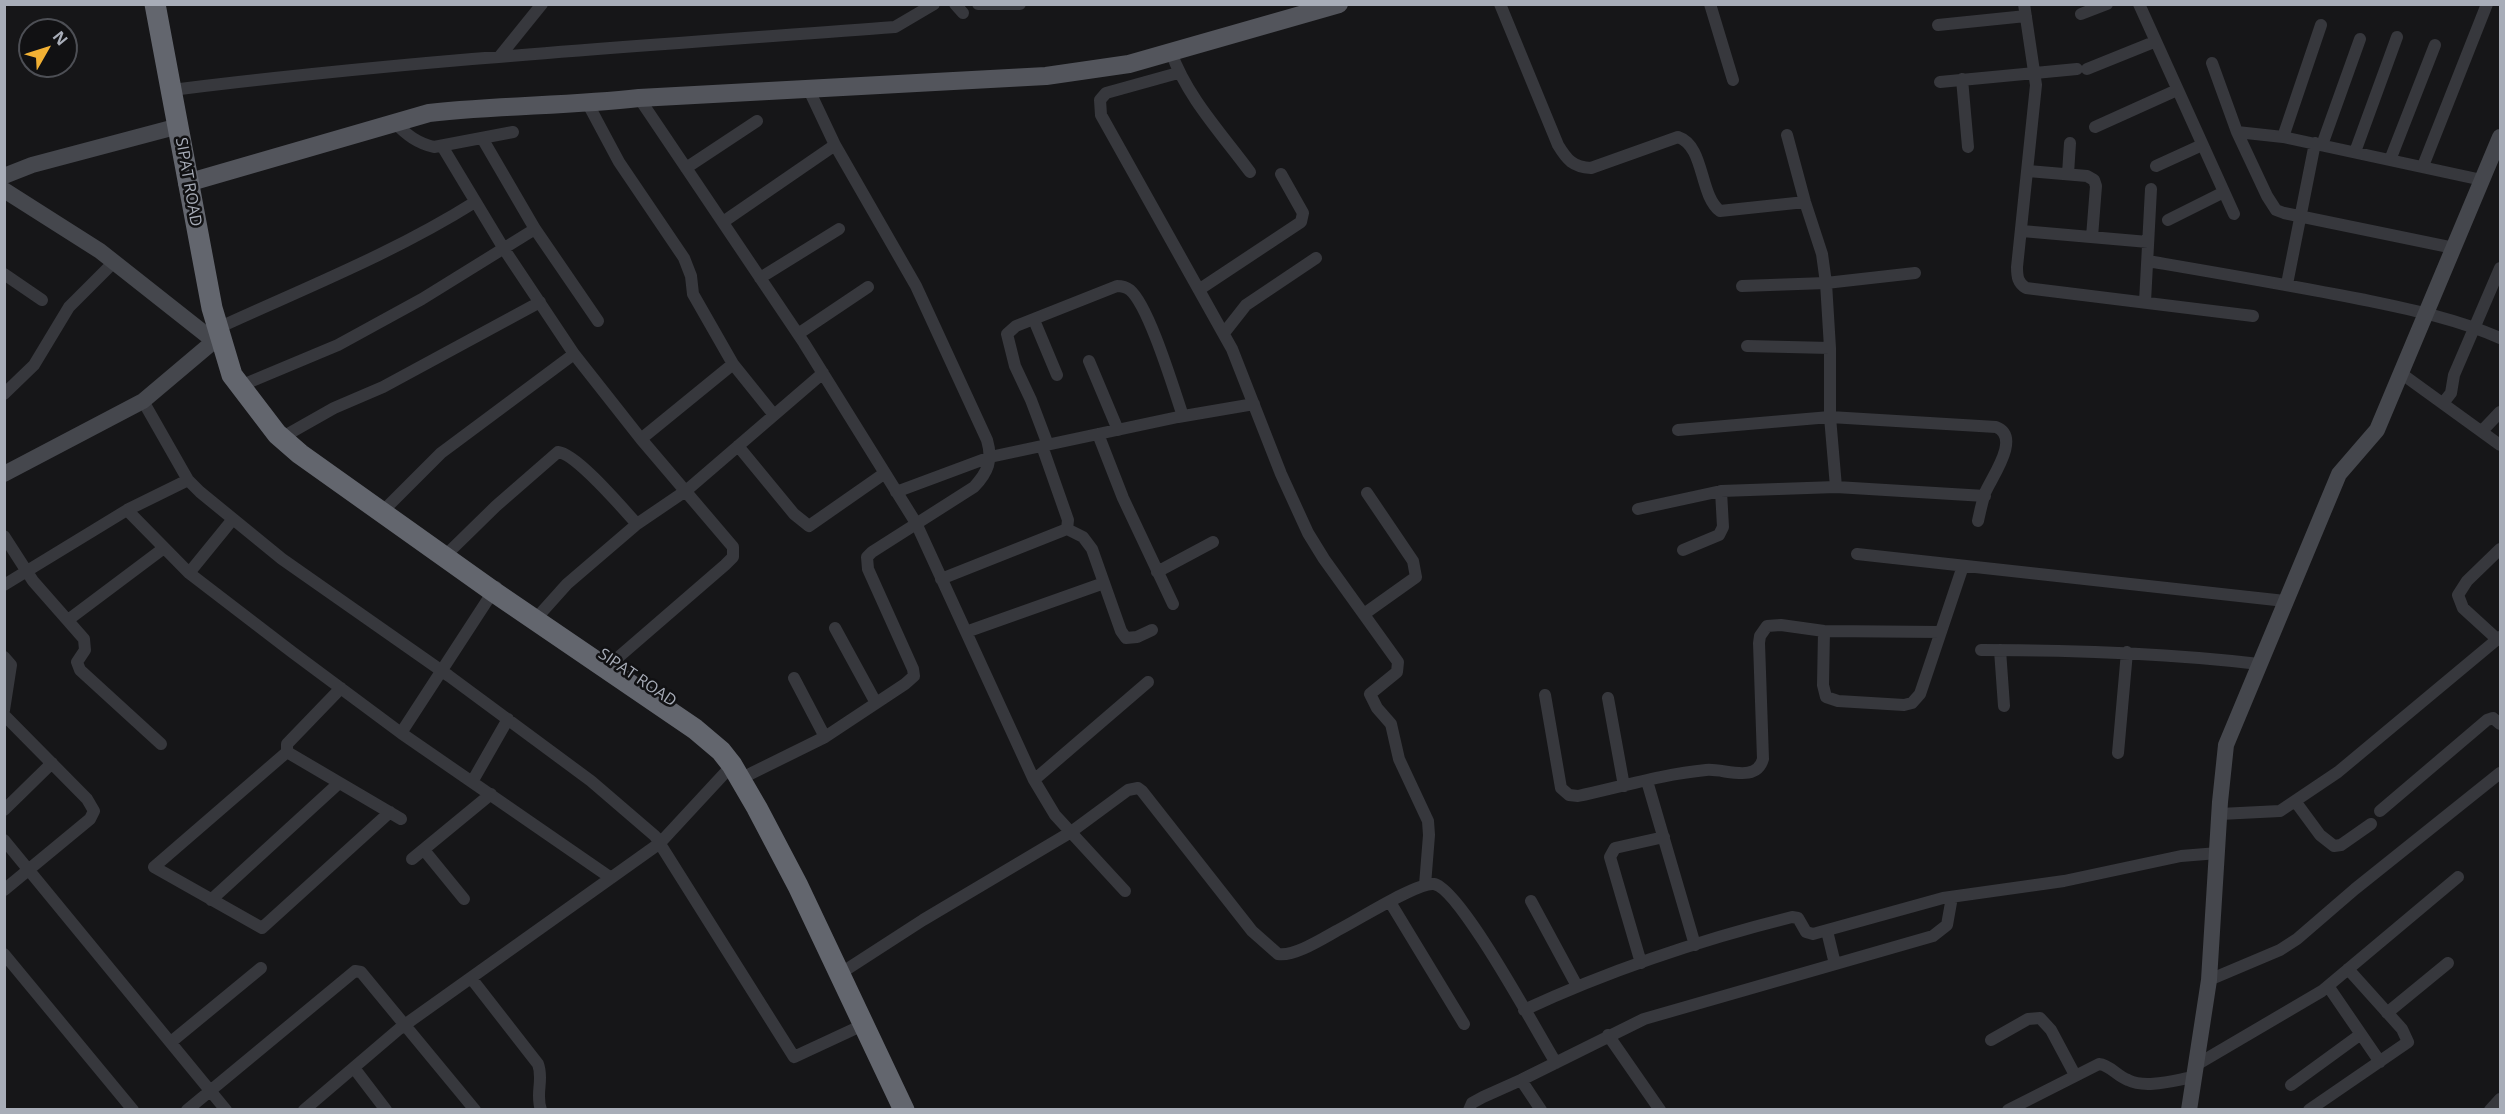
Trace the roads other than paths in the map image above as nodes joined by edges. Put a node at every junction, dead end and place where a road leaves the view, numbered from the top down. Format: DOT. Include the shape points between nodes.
graph roads {
  1 [pos="542,4"];
  2 [pos="934,4"];
  3 [pos="978,4"];
  4 [pos="1020,4"];
  5 [pos="1339,4"];
  6 [pos="1500,4"];
  7 [pos="1710,4"];
  8 [pos="2107,4"];
  9 [pos="2139,4"];
  10 [pos="2487,4"];
  11 [pos="155,5"];
  12 [pos="2025,10"];
  13 [pos="2081,14"];
  14 [pos="1938,25"];
  15 [pos="2320,25"];
  16 [pos="2397,37"];
  17 [pos="2360,39"];
  18 [pos="2154,42"];
  19 [pos="2434,45"];
  20 [pos="1171,52"];
  21 [pos="500,56"];
  22 [pos="2212,63"];
  23 [pos="1178,74"];
  24 [pos="2035,75"];
  25 [pos="1962,79"];
  26 [pos="1733,80"];
  27 [pos="1940,81"];
  28 [pos="172,90"];
  29 [pos="809,90"];
  30 [pos="2177,90"];
  31 [pos="639,98"];
  32 [pos="588,104"];
  33 [pos="758,121"];
  34 [pos="394,123"];
  35 [pos="179,126"];
  36 [pos="2095,127"];
  37 [pos="513,132"];
  38 [pos="2237,132"];
  39 [pos="1787,135"];
  40 [pos="2283,137"];
  41 [pos="2500,137"];
  42 [pos="482,138"];
  43 [pos="2070,143"];
  44 [pos="2319,144"];
  45 [pos="835,145"];
  46 [pos="2202,145"];
  47 [pos="442,146"];
  48 [pos="1968,147"];
  49 [pos="2355,152"];
  50 [pos="2390,160"];
  51 [pos="2495,164"];
  52 [pos="2156,166"];
  53 [pos="2423,166"];
  54 [pos="686,168"];
  55 [pos="2028,171"];
  56 [pos="1250,172"];
  57 [pos="1281,174"];
  58 [pos="2068,174"];
  59 [pos="4,176"];
  60 [pos="2482,180"];
  61 [pos="187,183"];
  62 [pos="2151,189"];
  63 [pos="4,190"];
  64 [pos="2224,192"];
  65 [pos="475,202"];
  66 [pos="1805,202"];
  67 [pos="2234,214"];
  68 [pos="2301,215"];
  69 [pos="2168,220"];
  70 [pos="723,222"];
  71 [pos="535,229"];
  72 [pos="839,229"];
  73 [pos="2022,231"];
  74 [pos="2092,237"];
  75 [pos="2148,242"];
  76 [pos="2454,248"];
  77 [pos="504,249"];
  78 [pos="1316,258"];
  79 [pos="2148,261"];
  80 [pos="114,262"];
  81 [pos="2500,268"];
  82 [pos="1915,273"];
  83 [pos="4,274"];
  84 [pos="760,278"];
  85 [pos="1826,283"];
  86 [pos="2287,284"];
  87 [pos="1742,286"];
  88 [pos="868,287"];
  89 [pos="1200,290"];
  90 [pos="42,300"];
  91 [pos="540,302"];
  92 [pos="2145,302"];
  93 [pos="2428,313"];
  94 [pos="2253,316"];
  95 [pos="1034,320"];
  96 [pos="598,321"];
  97 [pos="2475,327"];
  98 [pos="1224,333"];
  99 [pos="798,334"];
  100 [pos="2500,338"];
  101 [pos="220,340"];
  102 [pos="1747,346"];
  103 [pos="1830,348"];
  104 [pos="574,354"];
  105 [pos="1089,362"];
  106 [pos="733,364"];
  107 [pos="823,373"];
  108 [pos="2402,374"];
  109 [pos="1056,375"];
  110 [pos="244,383"];
  111 [pos="4,394"];
  112 [pos="143,401"];
  113 [pos="2443,403"];
  114 [pos="1254,404"];
  115 [pos="2500,412"];
  116 [pos="774,415"];
  117 [pos="1183,416"];
  118 [pos="1830,417"];
  119 [pos="1118,430"];
  120 [pos="1678,430"];
  121 [pos="2482,431"];
  122 [pos="1098,434"];
  123 [pos="286,435"];
  124 [pos="641,439"];
  125 [pos="1045,445"];
  126 [pos="2500,445"];
  127 [pos="738,446"];
  128 [pos="990,457"];
  129 [pos="885,473"];
  130 [pos="4,474"];
  131 [pos="188,480"];
  132 [pos="1836,487"];
  133 [pos="687,490"];
  134 [pos="1721,491"];
  135 [pos="896,492"];
  136 [pos="1367,493"];
  137 [pos="1984,496"];
  138 [pos="389,505"];
  139 [pos="1638,509"];
  140 [pos="128,510"];
  141 [pos="233,519"];
  142 [pos="1978,521"];
  143 [pos="916,523"];
  144 [pos="637,525"];
  145 [pos="1067,529"];
  146 [pos="4,536"];
  147 [pos="1213,542"];
  148 [pos="164,548"];
  149 [pos="2500,549"];
  150 [pos="1683,550"];
  151 [pos="450,551"];
  152 [pos="1857,554"];
  153 [pos="1963,566"];
  154 [pos="26,572"];
  155 [pos="1157,572"];
  156 [pos="189,573"];
  157 [pos="941,579"];
  158 [pos="1104,583"];
  159 [pos="4,585"];
  160 [pos="496,588"];
  161 [pos="2285,601"];
  162 [pos="1173,604"];
  163 [pos="541,613"];
  164 [pos="1364,614"];
  165 [pos="68,620"];
  166 [pos="835,628"];
  167 [pos="1152,630"];
  168 [pos="1824,631"];
  169 [pos="966,632"];
  170 [pos="1941,632"];
  171 [pos="2499,638"];
  172 [pos="1981,650"];
  173 [pos="2000,650"];
  174 [pos="2127,652"];
  175 [pos="4,657"];
  176 [pos="614,661"];
  177 [pos="2259,664"];
  178 [pos="441,670"];
  179 [pos="794,678"];
  180 [pos="1148,682"];
  181 [pos="341,688"];
  182 [pos="1545,695"];
  183 [pos="1608,699"];
  184 [pos="876,703"];
  185 [pos="2004,706"];
  186 [pos="4,710"];
  187 [pos="4,715"];
  188 [pos="508,719"];
  189 [pos="2500,724"];
  190 [pos="401,733"];
  191 [pos="825,737"];
  192 [pos="161,744"];
  193 [pos="287,752"];
  194 [pos="2118,753"];
  195 [pos="52,763"];
  196 [pos="740,766"];
  197 [pos="2500,773"];
  198 [pos="1034,780"];
  199 [pos="1647,781"];
  200 [pos="472,782"];
  201 [pos="339,783"];
  202 [pos="1624,786"];
  203 [pos="490,794"];
  204 [pos="2295,801"];
  205 [pos="4,810"];
  206 [pos="2380,811"];
  207 [pos="390,812"];
  208 [pos="2220,814"];
  209 [pos="401,819"];
  210 [pos="2371,824"];
  211 [pos="1071,832"];
  212 [pos="1664,837"];
  213 [pos="4,840"];
  214 [pos="660,843"];
  215 [pos="424,850"];
  216 [pos="2218,853"];
  217 [pos="412,859"];
  218 [pos="29,870"];
  219 [pos="2458,877"];
  220 [pos="611,878"];
  221 [pos="1425,885"];
  222 [pos="4,890"];
  223 [pos="1125,891"];
  224 [pos="1952,897"];
  225 [pos="464,899"];
  226 [pos="211,900"];
  227 [pos="1531,901"];
  228 [pos="1390,902"];
  229 [pos="1827,931"];
  230 [pos="1695,945"];
  231 [pos="4,954"];
  232 [pos="1641,963"];
  233 [pos="2448,963"];
  234 [pos="1835,964"];
  235 [pos="261,968"];
  236 [pos="2348,969"];
  237 [pos="845,971"];
  238 [pos="471,978"];
  239 [pos="2210,980"];
  240 [pos="1577,986"];
  241 [pos="2328,986"];
  242 [pos="1524,1010"];
  243 [pos="2387,1013"];
  244 [pos="865,1024"];
  245 [pos="1464,1024"];
  246 [pos="404,1026"];
  247 [pos="1608,1035"];
  248 [pos="2361,1035"];
  249 [pos="1990,1040"];
  250 [pos="171,1042"];
  251 [pos="2380,1062"];
  252 [pos="1556,1063"];
  253 [pos="354,1068"];
  254 [pos="2195,1071"];
  255 [pos="2075,1075"];
  256 [pos="1521,1080"];
  257 [pos="2291,1085"];
  258 [pos="210,1090"];
  259 [pos="2500,1099"];
  260 [pos="2311,1109"];
  261 [pos="133,1110"];
  262 [pos="187,1110"];
  263 [pos="226,1110"];
  264 [pos="304,1110"];
  265 [pos="386,1110"];
  266 [pos="475,1110"];
  267 [pos="541,1110"];
  268 [pos="904,1110"];
  269 [pos="914,1110"];
  270 [pos="1468,1110"];
  271 [pos="1542,1110"];
  272 [pos="1660,1110"];
  273 [pos="2008,1110"];
  274 [pos="2189,1110"];
  275 [pos="2490,1110"];
  1 -- 21 [label="street"];
  2 -- 21 [label="street" via="895,27"];
  3 -- 4 [label="street"];
  5 -- 20 [label="main road"];
  6 -- 66 [label="street" via="1558,145 1572,164 1591,168 1678,137 1692,147 1713,204 1720,211"];
  7 -- 26 [label="street"];
  8 -- 13 [label="street"];
  9 -- 18 [label="street"];
  10 -- 53 [label="street"];
  11 -- 28 [label="highway, SIPAT ROAD"];
  12 -- 14 [label="street"];
  12 -- 24 [label="street"];
  15 -- 40 [label="street"];
  16 -- 49 [label="street"];
  17 -- 44 [label="street"];
  18 -- 24 [label="street" via="2082,69"];
  18 -- 30 [label="street"];
  19 -- 50 [label="street"];
  20 -- 23 [label="street"];
  20 -- 29 [label="main road" via="1129,64 1046,76"];
  21 -- 28 [label="street"];
  22 -- 38 [label="street"];
  23 -- 56 [label="street"];
  23 -- 89 [label="street" via="1106,93 1099,106"];
  24 -- 25 [label="street"];
  24 -- 55 [label="street"];
  25 -- 27 [label="street"];
  25 -- 48 [label="street"];
  28 -- 35 [label="highway, SIPAT ROAD"];
  29 -- 31 [label="main road"];
  29 -- 45 [label="street"];
  30 -- 36 [label="street"];
  30 -- 46 [label="street"];
  31 -- 32 [label="main road"];
  31 -- 54 [label="street"];
  32 -- 34 [label="main road" via="467,108"];
  32 -- 106 [label="street" via="619,162 684,258 693,294"];
  33 -- 54 [label="street"];
  34 -- 47 [label="street" via="422,144"];
  34 -- 61 [label="main road"];
  35 -- 59 [label="street"];
  35 -- 61 [label="highway, SIPAT ROAD"];
  37 -- 42 [label="street"];
  38 -- 40 [label="street"];
  38 -- 68 [label="street" via="2272,205 2284,213"];
  39 -- 66 [label="street"];
  40 -- 44 [label="street"];
  41 -- 51 [label="street"];
  42 -- 47 [label="street"];
  42 -- 71 [label="street"];
  43 -- 58 [label="street"];
  44 -- 49 [label="street"];
  44 -- 68 [label="street"];
  45 -- 70 [label="street"];
  45 -- 128 [label="street" via="916,286 987,440"];
  46 -- 52 [label="street"];
  46 -- 64 [label="street"];
  47 -- 65 [label="street"];
  49 -- 50 [label="street"];
  50 -- 53 [label="street"];
  51 -- 60 [label="street"];
  53 -- 60 [label="street"];
  54 -- 70 [label="street"];
  55 -- 58 [label="street"];
  55 -- 73 [label="street"];
  57 -- 89 [label="street" via="1303,213 1301,222"];
  58 -- 74 [label="street" via="2094,180"];
  60 -- 76 [label="street"];
  61 -- 101 [label="highway, SIPAT ROAD"];
  62 -- 75 [label="street"];
  63 -- 80 [label="street"];
  64 -- 67 [label="street"];
  64 -- 69 [label="street"];
  65 -- 77 [label="street"];
  65 -- 101 [label="street"];
  66 -- 85 [label="street" via="1822,254"];
  68 -- 76 [label="street"];
  68 -- 86 [label="street"];
  70 -- 84 [label="street"];
  71 -- 77 [label="street"];
  71 -- 96 [label="street"];
  72 -- 84 [label="street"];
  73 -- 74 [label="street"];
  73 -- 92 [label="street" via="2017,276 2026,288"];
  74 -- 75 [label="street"];
  75 -- 79 [label="street"];
  76 -- 93 [label="street"];
  77 -- 91 [label="street"];
  77 -- 110 [label="street" via="338,345"];
  78 -- 98 [label="street" via="1246,305"];
  79 -- 86 [label="street"];
  79 -- 92 [label="street"];
  80 -- 101 [label="street"];
  80 -- 111 [label="street" via="69,307 34,365"];
  81 -- 97 [label="street"];
  82 -- 85 [label="street"];
  83 -- 90 [label="street"];
  84 -- 99 [label="street"];
  85 -- 87 [label="street"];
  85 -- 103 [label="street"];
  86 -- 93 [label="street"];
  88 -- 99 [label="street"];
  89 -- 98 [label="street"];
  91 -- 104 [label="street"];
  91 -- 123 [label="street"];
  92 -- 94 [label="street"];
  93 -- 97 [label="street"];
  93 -- 108 [label="street"];
  95 -- 109 [label="street"];
  95 -- 117 [label="street" via="1108,289 1127,288 1137,299 1155,337"];
  95 -- 125 [label="street" via="1012,327 1007,334"];
  97 -- 100 [label="street"];
  97 -- 113 [label="street" via="2454,375 2451,393"];
  98 -- 114 [label="street"];
  99 -- 107 [label="street"];
  101 -- 110 [label="highway, SIPAT ROAD"];
  101 -- 112 [label="street"];
  102 -- 103 [label="street"];
  103 -- 118 [label="street"];
  104 -- 124 [label="street"];
  104 -- 138 [label="street" via="441,453"];
  105 -- 119 [label="street"];
  106 -- 116 [label="street"];
  106 -- 124 [label="street"];
  107 -- 116 [label="street"];
  107 -- 129 [label="street"];
  108 -- 113 [label="street"];
  108 -- 161 [label="street" via="2377,430 2339,474"];
  110 -- 123 [label="highway, SIPAT ROAD"];
  112 -- 130 [label="street"];
  112 -- 131 [label="street"];
  113 -- 121 [label="street"];
  114 -- 117 [label="street"];
  114 -- 164 [label="street" via="1303,522"];
  115 -- 121 [label="street"];
  116 -- 127 [label="street"];
  117 -- 119 [label="street"];
  118 -- 120 [label="street"];
  118 -- 132 [label="street"];
  118 -- 137 [label="street" via="2001,429 2006,437 2003,460"];
  119 -- 122 [label="street"];
  121 -- 126 [label="street"];
  122 -- 125 [label="street"];
  122 -- 155 [label="street"];
  123 -- 138 [label="highway, SIPAT ROAD"];
  123 -- 160 [label="highway, SIPAT ROAD" via="300,454"];
  124 -- 133 [label="street"];
  125 -- 128 [label="street"];
  125 -- 145 [label="street" via="1068,520"];
  127 -- 129 [label="street" via="794,514 809,526"];
  127 -- 133 [label="street"];
  128 -- 135 [label="street"];
  128 -- 143 [label="street" via="985,473 974,487"];
  129 -- 135 [label="street"];
  131 -- 140 [label="street"];
  131 -- 141 [label="street"];
  132 -- 134 [label="street"];
  132 -- 137 [label="street"];
  133 -- 144 [label="street"];
  133 -- 176 [label="street" via="730,542 733,557"];
  134 -- 139 [label="street"];
  134 -- 150 [label="street" via="1723,527 1719,535"];
  135 -- 143 [label="street"];
  136 -- 164 [label="street" via="1413,561 1416,577"];
  137 -- 142 [label="street"];
  138 -- 151 [label="highway, SIPAT ROAD"];
  140 -- 148 [label="street"];
  140 -- 154 [label="street"];
  141 -- 156 [label="street"];
  141 -- 178 [label="street" via="282,560"];
  143 -- 157 [label="street"];
  143 -- 184 [label="street" via="867,557 868,568 914,673 905,684"];
  144 -- 151 [label="street" via="570,456 558,453"];
  144 -- 163 [label="street" via="567,584"];
  145 -- 157 [label="street"];
  145 -- 158 [label="street" via="1087,541"];
  146 -- 154 [label="street"];
  147 -- 155 [label="street"];
  148 -- 156 [label="street"];
  148 -- 165 [label="street"];
  149 -- 171 [label="street" via="2458,595 2463,608"];
  151 -- 160 [label="highway, SIPAT ROAD"];
  152 -- 153 [label="street"];
  153 -- 161 [label="street"];
  153 -- 170 [label="street"];
  154 -- 159 [label="street"];
  154 -- 165 [label="street"];
  155 -- 162 [label="street"];
  156 -- 181 [label="street"];
  157 -- 169 [label="street"];
  158 -- 167 [label="street" via="1126,638 1137,638"];
  158 -- 169 [label="street"];
  160 -- 163 [label="highway, SIPAT ROAD"];
  160 -- 178 [label="street"];
  160 -- 196 [label="highway, SIPAT ROAD" via="695,729"];
  161 -- 177 [label="street"];
  163 -- 176 [label="highway, SIPAT ROAD"];
  164 -- 221 [label="street" via="1398,662 1397,672 1371,694 1391,724 1399,759 1428,821"];
  165 -- 192 [label="street" via="86,644 77,662 80,670"];
  166 -- 184 [label="street"];
  168 -- 170 [label="street"];
  168 -- 170 [label="street" via="1826,697 1904,705 1920,694"];
  168 -- 199 [label="street" via="1773,625 1760,636 1764,759 1760,767 1745,774 1705,770"];
  169 -- 198 [label="street"];
  171 -- 204 [label="street" via="2338,772"];
  172 -- 173 [label="street"];
  173 -- 174 [label="street"];
  173 -- 185 [label="street"];
  174 -- 177 [label="street"];
  174 -- 194 [label="street"];
  175 -- 186 [label="street" via="11,665"];
  176 -- 196 [label="highway, SIPAT ROAD" via="705,725 725,742"];
  177 -- 208 [label="street" via="2226,745"];
  178 -- 188 [label="street"];
  178 -- 190 [label="street"];
  179 -- 191 [label="street"];
  180 -- 198 [label="street"];
  181 -- 190 [label="street"];
  181 -- 193 [label="street" via="286,744"];
  182 -- 202 [label="street" via="1559,780 1565,793 1578,796"];
  183 -- 202 [label="street"];
  184 -- 191 [label="street"];
  187 -- 195 [label="street"];
  188 -- 200 [label="street"];
  188 -- 214 [label="street" via="591,781"];
  189 -- 206 [label="street" via="2493,718 2487,720"];
  190 -- 200 [label="street"];
  191 -- 196 [label="street"];
  193 -- 201 [label="street"];
  193 -- 226 [label="street" via="154,867"];
  195 -- 205 [label="street"];
  195 -- 218 [label="street" via="94,811 90,819"];
  196 -- 214 [label="street"];
  196 -- 237 [label="highway, SIPAT ROAD" via="828,921"];
  197 -- 239 [label="street" via="2297,939 2280,951"];
  198 -- 211 [label="street"];
  199 -- 202 [label="street"];
  199 -- 212 [label="street"];
  200 -- 203 [label="street"];
  201 -- 207 [label="street"];
  201 -- 226 [label="street"];
  203 -- 215 [label="street"];
  203 -- 220 [label="street"];
  204 -- 208 [label="street" via="2269,813"];
  204 -- 210 [label="street" via="2320,835 2334,846"];
  207 -- 209 [label="street"];
  207 -- 226 [label="street" via="261,928"];
  208 -- 216 [label="street"];
  211 -- 223 [label="street"];
  211 -- 228 [label="street" via="1128,790 1138,788 1252,931 1278,954 1292,953 1323,939"];
  211 -- 237 [label="street"];
  212 -- 230 [label="street"];
  212 -- 232 [label="street" via="1615,849 1610,857"];
  213 -- 218 [label="street"];
  214 -- 220 [label="street"];
  214 -- 244 [label="street" via="794,1057"];
  215 -- 217 [label="street"];
  215 -- 225 [label="street"];
  216 -- 224 [label="street" via="2181,856 2064,881"];
  216 -- 239 [label="street"];
  218 -- 222 [label="street"];
  218 -- 250 [label="street"];
  219 -- 236 [label="street"];
  220 -- 238 [label="street"];
  221 -- 228 [label="street"];
  221 -- 242 [label="street" via="1442,887 1463,910"];
  224 -- 229 [label="street"];
  224 -- 234 [label="street" via="1947,925 1933,936"];
  227 -- 240 [label="street"];
  228 -- 245 [label="street"];
  229 -- 230 [label="street" via="1810,934 1798,918 1792,917"];
  229 -- 234 [label="street"];
  230 -- 232 [label="street"];
  231 -- 261 [label="street"];
  232 -- 240 [label="street"];
  233 -- 243 [label="street"];
  234 -- 247 [label="street" via="1644,1019"];
  235 -- 250 [label="street"];
  236 -- 241 [label="street"];
  236 -- 243 [label="street"];
  237 -- 244 [label="highway, SIPAT ROAD"];
  237 -- 269 [label="highway, SIPAT ROAD"];
  238 -- 246 [label="street"];
  238 -- 267 [label="street" via="538,1064"];
  239 -- 254 [label="street"];
  240 -- 242 [label="street"];
  241 -- 248 [label="street"];
  241 -- 254 [label="street"];
  242 -- 252 [label="street"];
  243 -- 251 [label="street" via="2408,1042"];
  244 -- 268 [label="highway, SIPAT ROAD"];
  246 -- 253 [label="street"];
  246 -- 258 [label="street" via="361,972 355,971"];
  246 -- 266 [label="street"];
  247 -- 252 [label="street"];
  247 -- 272 [label="street"];
  248 -- 251 [label="street"];
  248 -- 257 [label="street"];
  249 -- 255 [label="street" via="2028,1020 2040,1018 2051,1030"];
  250 -- 258 [label="street"];
  251 -- 260 [label="street"];
  252 -- 256 [label="street"];
  253 -- 264 [label="street"];
  253 -- 265 [label="street"];
  254 -- 255 [label="street" via="2135,1083 2099,1064"];
  254 -- 274 [label="street"];
  255 -- 273 [label="street"];
  256 -- 270 [label="street" via="1477,1100"];
  256 -- 271 [label="street"];
  258 -- 262 [label="street"];
  258 -- 263 [label="street"];
  259 -- 275 [label="street"];
}
